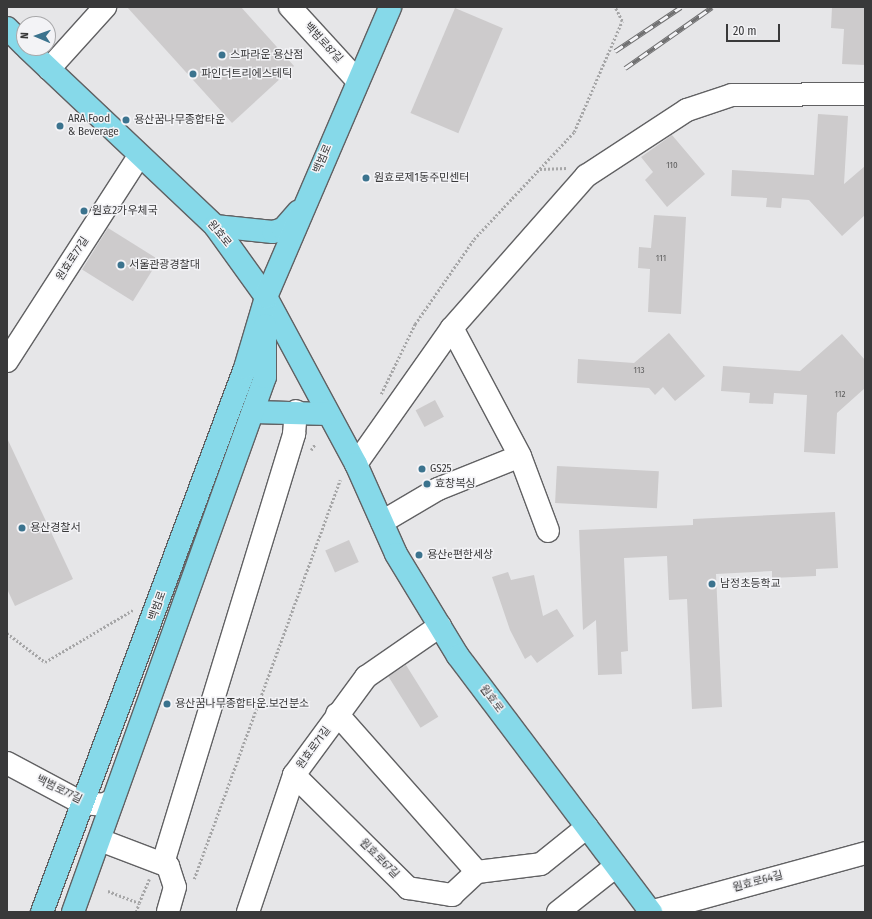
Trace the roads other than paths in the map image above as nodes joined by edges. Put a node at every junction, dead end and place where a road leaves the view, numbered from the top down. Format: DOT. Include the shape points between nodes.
graph roads {
  1 [pos="105,7"];
  2 [pos="290,7"];
  3 [pos="400,7"];
  4 [pos="387,11"];
  5 [pos="7,28"];
  6 [pos="16,37"];
  7 [pos="35,56"];
  8 [pos="49,69"];
  9 [pos="356,79"];
  10 [pos="865,94"];
  11 [pos="139,156"];
  12 [pos="304,205"];
  13 [pos="215,226"];
  14 [pos="266,297"];
  15 [pos="452,328"];
  16 [pos="8,356"];
  17 [pos="296,411"];
  18 [pos="328,414"];
  19 [pos="225,422"];
  20 [pos="250,422"];
  21 [pos="520,456"];
  22 [pos="356,464"];
  23 [pos="382,522"];
  24 [pos="548,531"];
  25 [pos="440,626"];
  26 [pos="337,714"];
  27 [pos="7,763"];
  28 [pos="294,776"];
  29 [pos="113,800"];
  30 [pos="82,803"];
  31 [pos="587,827"];
  32 [pos="100,840"];
  33 [pos="865,853"];
  34 [pos="616,866"];
  35 [pos="157,867"];
  36 [pos="88,872"];
  37 [pos="477,872"];
  38 [pos="171,904"];
  39 [pos="42,912"];
  40 [pos="73,912"];
  41 [pos="248,912"];
  42 [pos="558,912"];
  43 [pos="651,912"];
  1 -- 8 [label="street"];
  2 -- 9 [label="street, 백범로87길"];
  3 -- 4 [label="main road"];
  4 -- 9 [label="main road, 백범로"];
  5 -- 6 [label="main road"];
  7 -- 8 [label="main road, 원효로"];
  8 -- 11 [label="main road, 원효로"];
  9 -- 12 [label="main road, 백범로"];
  10 -- 15 [label="street" via="732,95 687,110 586,176"];
  11 -- 13 [label="main road, 원효로"];
  11 -- 16 [label="street, 원효로77길"];
  12 -- 13 [label="main road" via="283,229 273,232"];
  12 -- 14 [label="main road, 백범로"];
  13 -- 14 [label="main road, 원효로"];
  14 -- 18 [label="main road, 원효로"];
  14 -- 19 [label="main road, 백범로"];
  14 -- 20 [label="main road, 백범로" via="265,377"];
  15 -- 21 [label="street"];
  15 -- 22 [label="street"];
  17 -- 18 [label="main road"];
  17 -- 20 [label="main road"];
  17 -- 35 [label="street" via="294,434"];
  18 -- 22 [label="main road, 원효로"];
  19 -- 20 [label="main road" via="237,414"];
  19 -- 30 [label="main road, 백범로"];
  20 -- 29 [label="main road, 백범로"];
  21 -- 23 [label="street" via="438,489"];
  21 -- 24 [label="street"];
  22 -- 23 [label="main road, 원효로"];
  23 -- 25 [label="main road, 원효로" via="396,554"];
  25 -- 26 [label="street, 원효로71길" via="366,677"];
  25 -- 31 [label="main road, 원효로" via="458,656"];
  26 -- 28 [label="street, 원효로71길"];
  26 -- 37 [label="street"];
  27 -- 30 [label="street, 백범로77길"];
  28 -- 37 [label="street, 원효로67길" via="408,888 452,894"];
  28 -- 41 [label="street, 원효로71길"];
  29 -- 30 [label="street, 백범로77길" via="98,806"];
  29 -- 32 [label="main road, 백범로"];
  30 -- 36 [label="main road" via="92,840"];
  30 -- 39 [label="main road, 백범로"];
  31 -- 34 [label="main road, 원효로"];
  31 -- 37 [label="street" via="541,864"];
  32 -- 35 [label="street"];
  32 -- 36 [label="main road, 백범로"];
  33 -- 43 [label="street, 원효로64길"];
  34 -- 42 [label="street"];
  34 -- 43 [label="main road, 원효로"];
  35 -- 38 [label="street" via="174,879"];
  36 -- 40 [label="main road, 백범로"];
}
